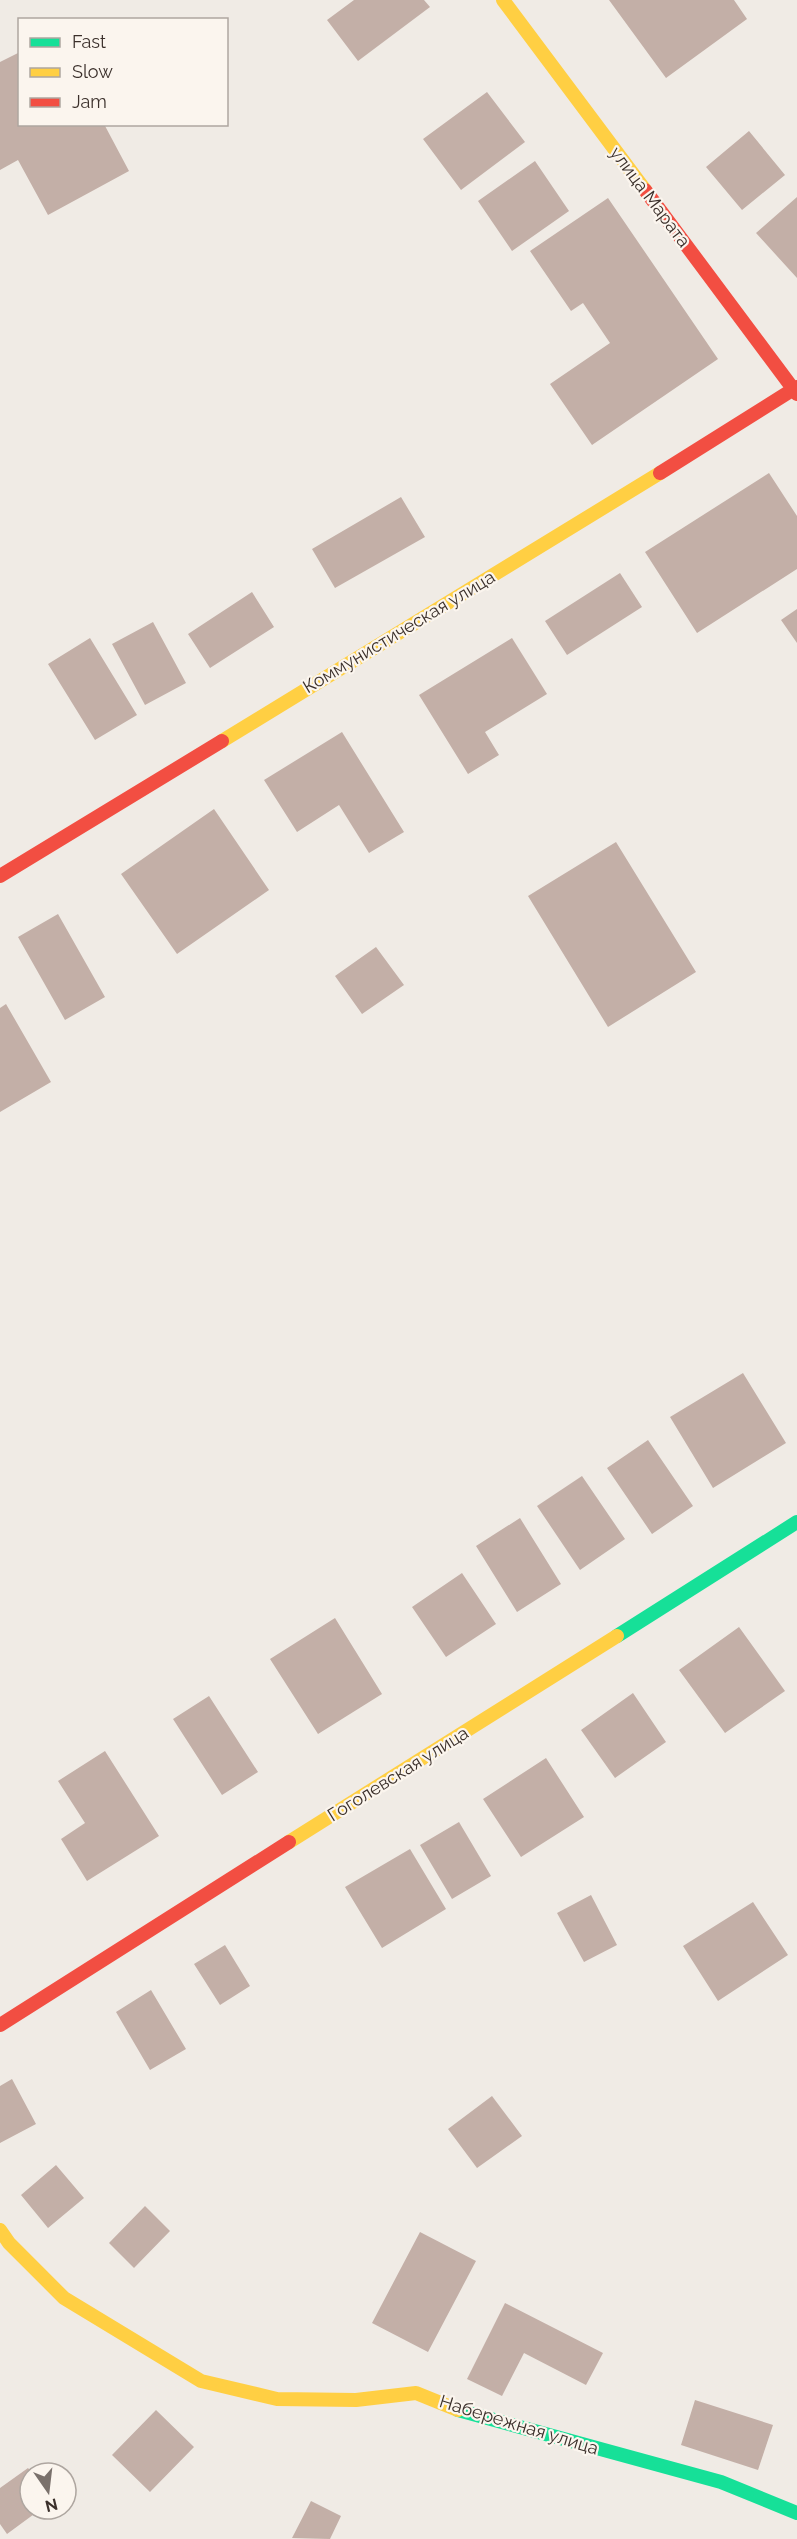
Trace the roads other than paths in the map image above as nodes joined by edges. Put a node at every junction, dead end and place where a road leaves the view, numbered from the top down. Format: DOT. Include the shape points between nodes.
graph roads {
  1 [pos="503,0"];
  2 [pos="796,390"];
  3 [pos="0,876"];
  4 [pos="797,1522"];
  5 [pos="0,2025"];
  6 [pos="0,2230"];
  7 [pos="797,2513"];
  1 -- 2 [label="street, улица Марата"];
  2 -- 3 [label="street, Коммунистическая улица"];
  4 -- 5 [label="street, Гоголевская улица"];
  6 -- 7 [label="street, Набережная улица" via="64,2298 201,2381 278,2399 356,2400 416,2393 460,2411 721,2482"];
}
